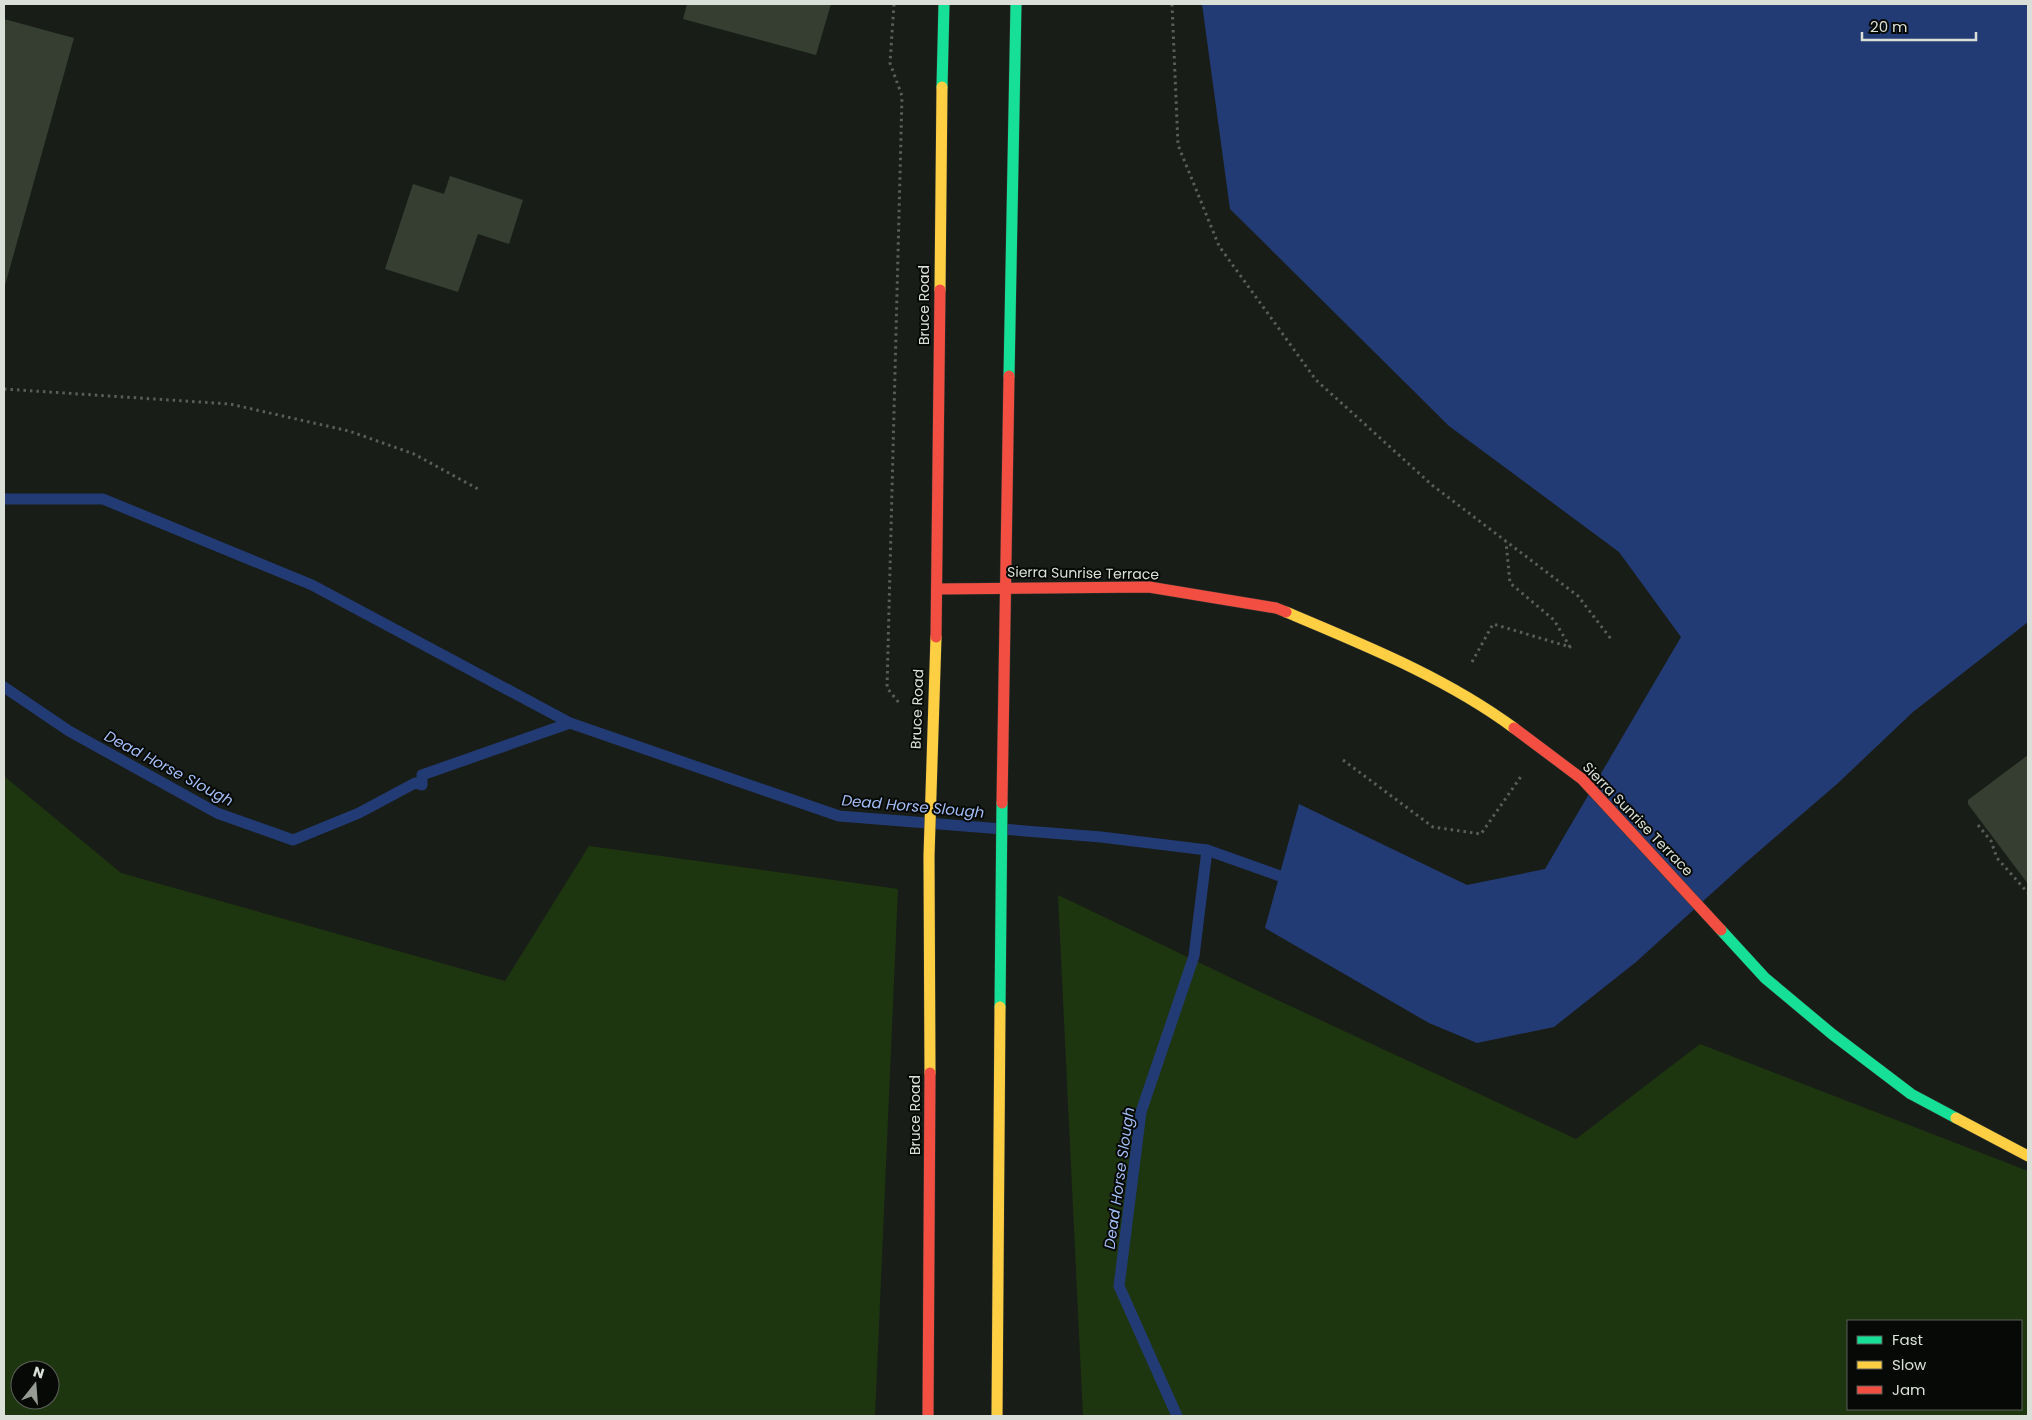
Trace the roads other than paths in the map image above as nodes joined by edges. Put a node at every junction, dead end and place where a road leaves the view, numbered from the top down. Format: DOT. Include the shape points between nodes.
graph roads {
  1 [pos="944,4"];
  2 [pos="1016,4"];
  3 [pos="1006,587"];
  4 [pos="937,589"];
  5 [pos="2028,1156"];
  6 [pos="928,1416"];
  7 [pos="997,1416"];
  1 -- 4 [label="main road, Bruce Road"];
  2 -- 3 [label="main road"];
  3 -- 4 [label="main road, Sierra Sunrise Terrace"];
  3 -- 5 [label="main road, Sierra Sunrise Terrace" via="1149,587 1276,608 1392,656 1496,715 1582,779 1765,978 1832,1034 1911,1094"];
  3 -- 7 [label="main road" via="1001,731"];
  4 -- 6 [label="main road, Bruce Road" via="929,856"];
}
